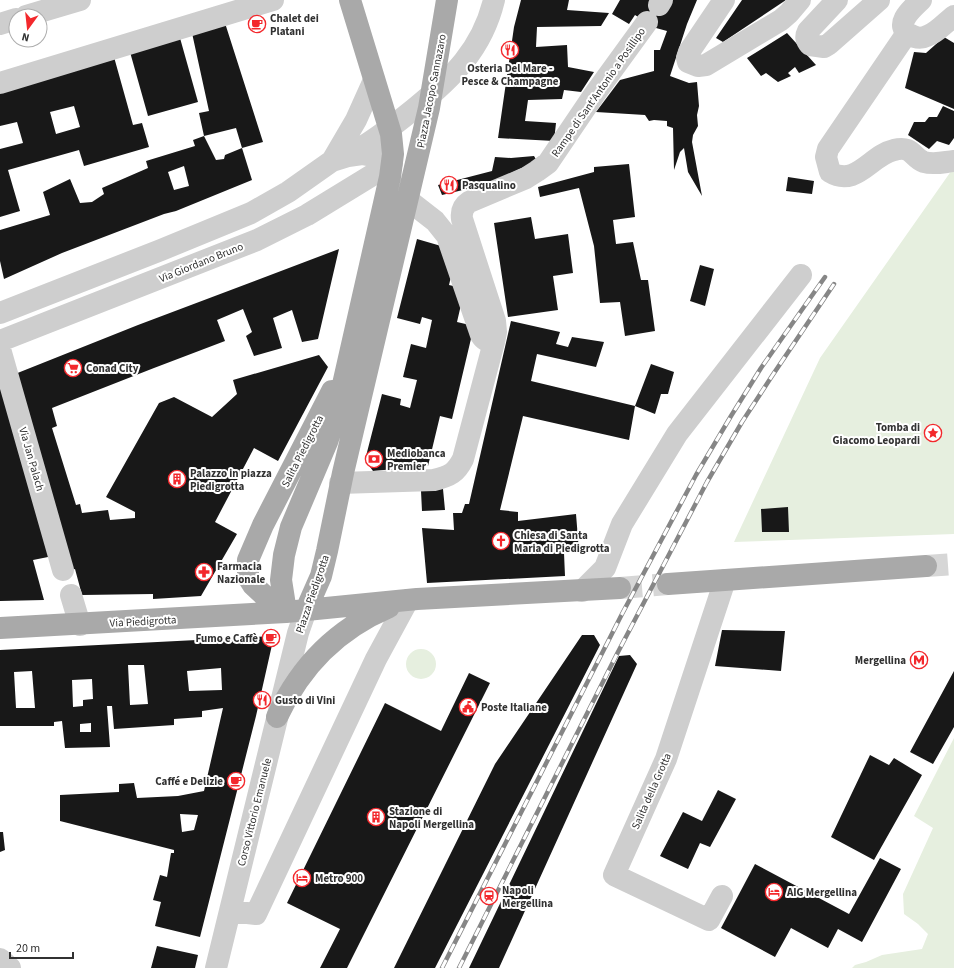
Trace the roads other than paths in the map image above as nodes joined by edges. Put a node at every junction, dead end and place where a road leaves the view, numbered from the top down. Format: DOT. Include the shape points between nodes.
graph roads {
  1 [pos="80,0"];
  2 [pos="273,0"];
  3 [pos="350,0"];
  4 [pos="447,0"];
  5 [pos="494,0"];
  6 [pos="724,0"];
  7 [pos="800,0"];
  8 [pos="837,0"];
  9 [pos="879,0"];
  10 [pos="921,0"];
  11 [pos="48,9"];
  12 [pos="656,9"];
  13 [pos="954,16"];
  14 [pos="907,33"];
  15 [pos="374,80"];
  16 [pos="0,83"];
  17 [pos="431,95"];
  18 [pos="390,129"];
  19 [pos="340,159"];
  20 [pos="954,161"];
  21 [pos="391,170"];
  22 [pos="410,190"];
  23 [pos="801,275"];
  24 [pos="0,313"];
  25 [pos="0,341"];
  26 [pos="494,342"];
  27 [pos="353,343"];
  28 [pos="0,349"];
  29 [pos="340,484"];
  30 [pos="297,512"];
  31 [pos="331,532"];
  32 [pos="926,566"];
  33 [pos="64,570"];
  34 [pos="725,580"];
  35 [pos="668,584"];
  36 [pos="620,588"];
  37 [pos="582,591"];
  38 [pos="71,595"];
  39 [pos="412,599"];
  40 [pos="296,611"];
  41 [pos="80,625"];
  42 [pos="0,628"];
  43 [pos="292,657"];
  44 [pos="277,718"];
  45 [pos="722,896"];
  46 [pos="230,911"];
  47 [pos="0,959"];
  48 [pos="10,968"];
  49 [pos="216,968"];
  1 -- 11 [label="street"];
  2 -- 16 [label="street"];
  3 -- 15 [label="main road"];
  4 -- 17 [label="main road, Piazza Jacopo Sannazaro"];
  5 -- 17 [label="street" via="478,42 458,70"];
  6 -- 7 [label="street" via="689,52 688,62 698,66 706,65 781,20"];
  8 -- 9 [label="street" via="808,31 806,36 810,45 824,47 829,44"];
  10 -- 14 [label="street" via="904,20 903,27"];
  12 -- 26 [label="street, Rampe di Sant'Antonio a Posillipo" via="548,163 526,178 468,202 462,209 462,219 495,321"];
  13 -- 14 [label="street" via="927,36 917,38"];
  14 -- 20 [label="street" via="828,149 826,157 830,172 843,178 860,171 895,149 906,149 922,161 936,164"];
  15 -- 18 [label="main road"];
  15 -- 19 [label="street"];
  17 -- 18 [label="street"];
  17 -- 22 [label="main road, Piazza Jacopo Sannazaro"];
  18 -- 19 [label="street"];
  18 -- 21 [label="main road" via="393,146"];
  19 -- 21 [label="street" via="362,154 373,155"];
  19 -- 24 [label="street" via="251,213"];
  21 -- 25 [label="street, Via Giordano Bruno" via="257,240"];
  21 -- 27 [label="main road, Salita Piedigrotta"];
  22 -- 26 [label="street" via="424,211 442,229 450,244 481,335 483,339"];
  22 -- 29 [label="main road"];
  23 -- 37 [label="street" via="677,434 622,524 605,568"];
  26 -- 29 [label="street, Rampe di Sant'Antonio a Posillipo" via="463,459 458,468 447,477 434,480"];
  27 -- 30 [label="main road, Salita Piedigrotta" via="333,425"];
  27 -- 40 [label="main road, Salita Piedigrotta" via="330,396 263,525 248,560 248,577 253,586 266,597"];
  28 -- 33 [label="street, Via Jan Palach"];
  29 -- 31 [label="main road, Piazza Piedigrotta"];
  30 -- 31 [label="main road" via="302,506 309,504 322,509 327,516"];
  30 -- 40 [label="main road, Salita Piedigrotta" via="281,573 281,589"];
  31 -- 40 [label="main road, Piazza Piedigrotta" via="321,576"];
  32 -- 34 [label="main road"];
  34 -- 35 [label="main road"];
  34 -- 45 [label="street, Salita della Grotta" via="666,759 614,875 709,920"];
  36 -- 37 [label="main road"];
  37 -- 39 [label="main road"];
  38 -- 41 [label="street"];
  39 -- 40 [label="main road, Via Piedigrotta"];
  39 -- 44 [label="main road" via="360,621 324,649 296,682"];
  39 -- 46 [label="street" via="376,659 256,914"];
  40 -- 41 [label="main road, Via Piedigrotta"];
  40 -- 43 [label="street, Salita Piedigrotta"];
  41 -- 42 [label="main road, Via Piedigrotta"];
  43 -- 44 [label="street, Corso Vittorio Emanuele"];
  44 -- 46 [label="street, Corso Vittorio Emanuele"];
  46 -- 49 [label="street, Corso Vittorio Emanuele"];
  47 -- 48 [label="street"];
}
